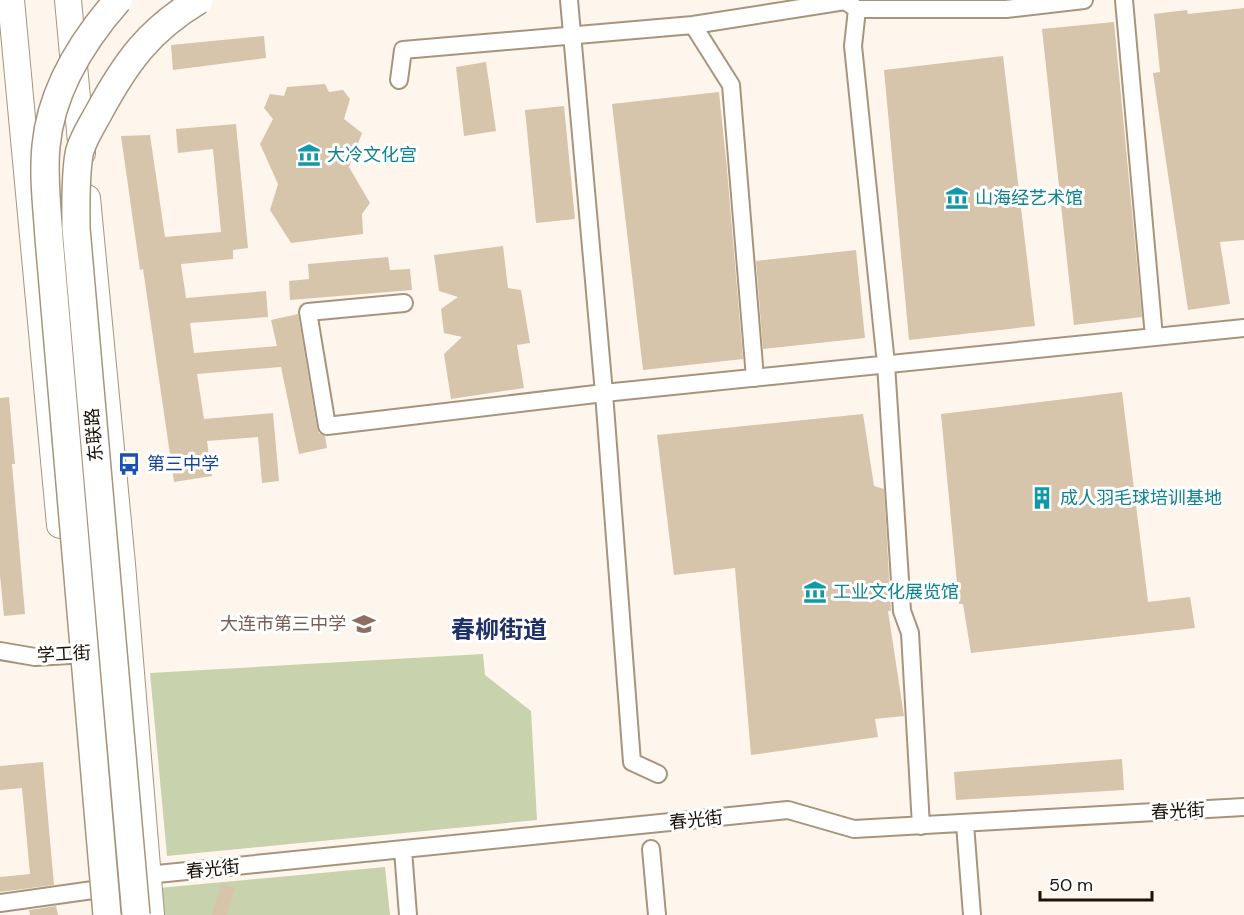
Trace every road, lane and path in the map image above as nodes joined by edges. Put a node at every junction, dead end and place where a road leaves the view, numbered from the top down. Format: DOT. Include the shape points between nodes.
graph roads {
  1 [pos="11,0"];
  2 [pos="68,0"];
  3 [pos="118,0"];
  4 [pos="199,0"];
  5 [pos="569,0"];
  6 [pos="1084,0"];
  7 [pos="1124,0"];
  8 [pos="857,9"];
  9 [pos="693,25"];
  10 [pos="572,35"];
  11 [pos="399,80"];
  12 [pos="404,303"];
  13 [pos="1244,328"];
  14 [pos="1154,337"];
  15 [pos="886,364"];
  16 [pos="755,378"];
  17 [pos="604,393"];
  18 [pos="0,651"];
  19 [pos="129,652"];
  20 [pos="72,654"];
  21 [pos="658,774"];
  22 [pos="1244,807"];
  23 [pos="965,824"];
  24 [pos="921,826"];
  25 [pos="651,849"];
  26 [pos="404,850"];
  27 [pos="147,875"];
  28 [pos="94,902"];
  29 [pos="0,903"];
  30 [pos="107,915"];
  31 [pos="136,915"];
  32 [pos="151,915"];
  33 [pos="408,915"];
  34 [pos="657,915"];
  35 [pos="972,915"];
  1 -- 20 [label="main road"];
  2 -- 19 [label="main road"];
  3 -- 30 [label="highway, 东联路, bridge" via="79,50 65,78 46,144 49,238"];
  4 -- 31 [label="highway, 东联路, bridge" via="144,42 128,62 80,152 76,187 76,228"];
  5 -- 10 [label="street"];
  6 -- 8 [label="street" via="1006,9"];
  7 -- 14 [label="street"];
  8 -- 9 [label="street" via="845,1"];
  8 -- 15 [label="street" via="853,46"];
  9 -- 10 [label="street"];
  9 -- 16 [label="street" via="731,85"];
  10 -- 11 [label="street" via="403,50"];
  10 -- 17 [label="street"];
  12 -- 17 [label="street" via="308,312 327,426"];
  13 -- 14 [label="street"];
  14 -- 15 [label="street"];
  15 -- 16 [label="street"];
  15 -- 24 [label="street" via="902,612 910,633"];
  16 -- 17 [label="street"];
  17 -- 21 [label="street" via="632,762"];
  18 -- 20 [label="street, 学工街" via="35,657"];
  19 -- 20 [label="street, 学工街"];
  19 -- 27 [label="main road"];
  20 -- 28 [label="main road"];
  22 -- 23 [label="street, 春光街"];
  23 -- 24 [label="street, 春光街"];
  23 -- 35 [label="street"];
  24 -- 26 [label="street, 春光街" via="854,829 788,810"];
  25 -- 34 [label="street"];
  26 -- 27 [label="street, 春光街"];
  26 -- 33 [label="street"];
  27 -- 32 [label="main road"];
  28 -- 29 [label="street"];
}
